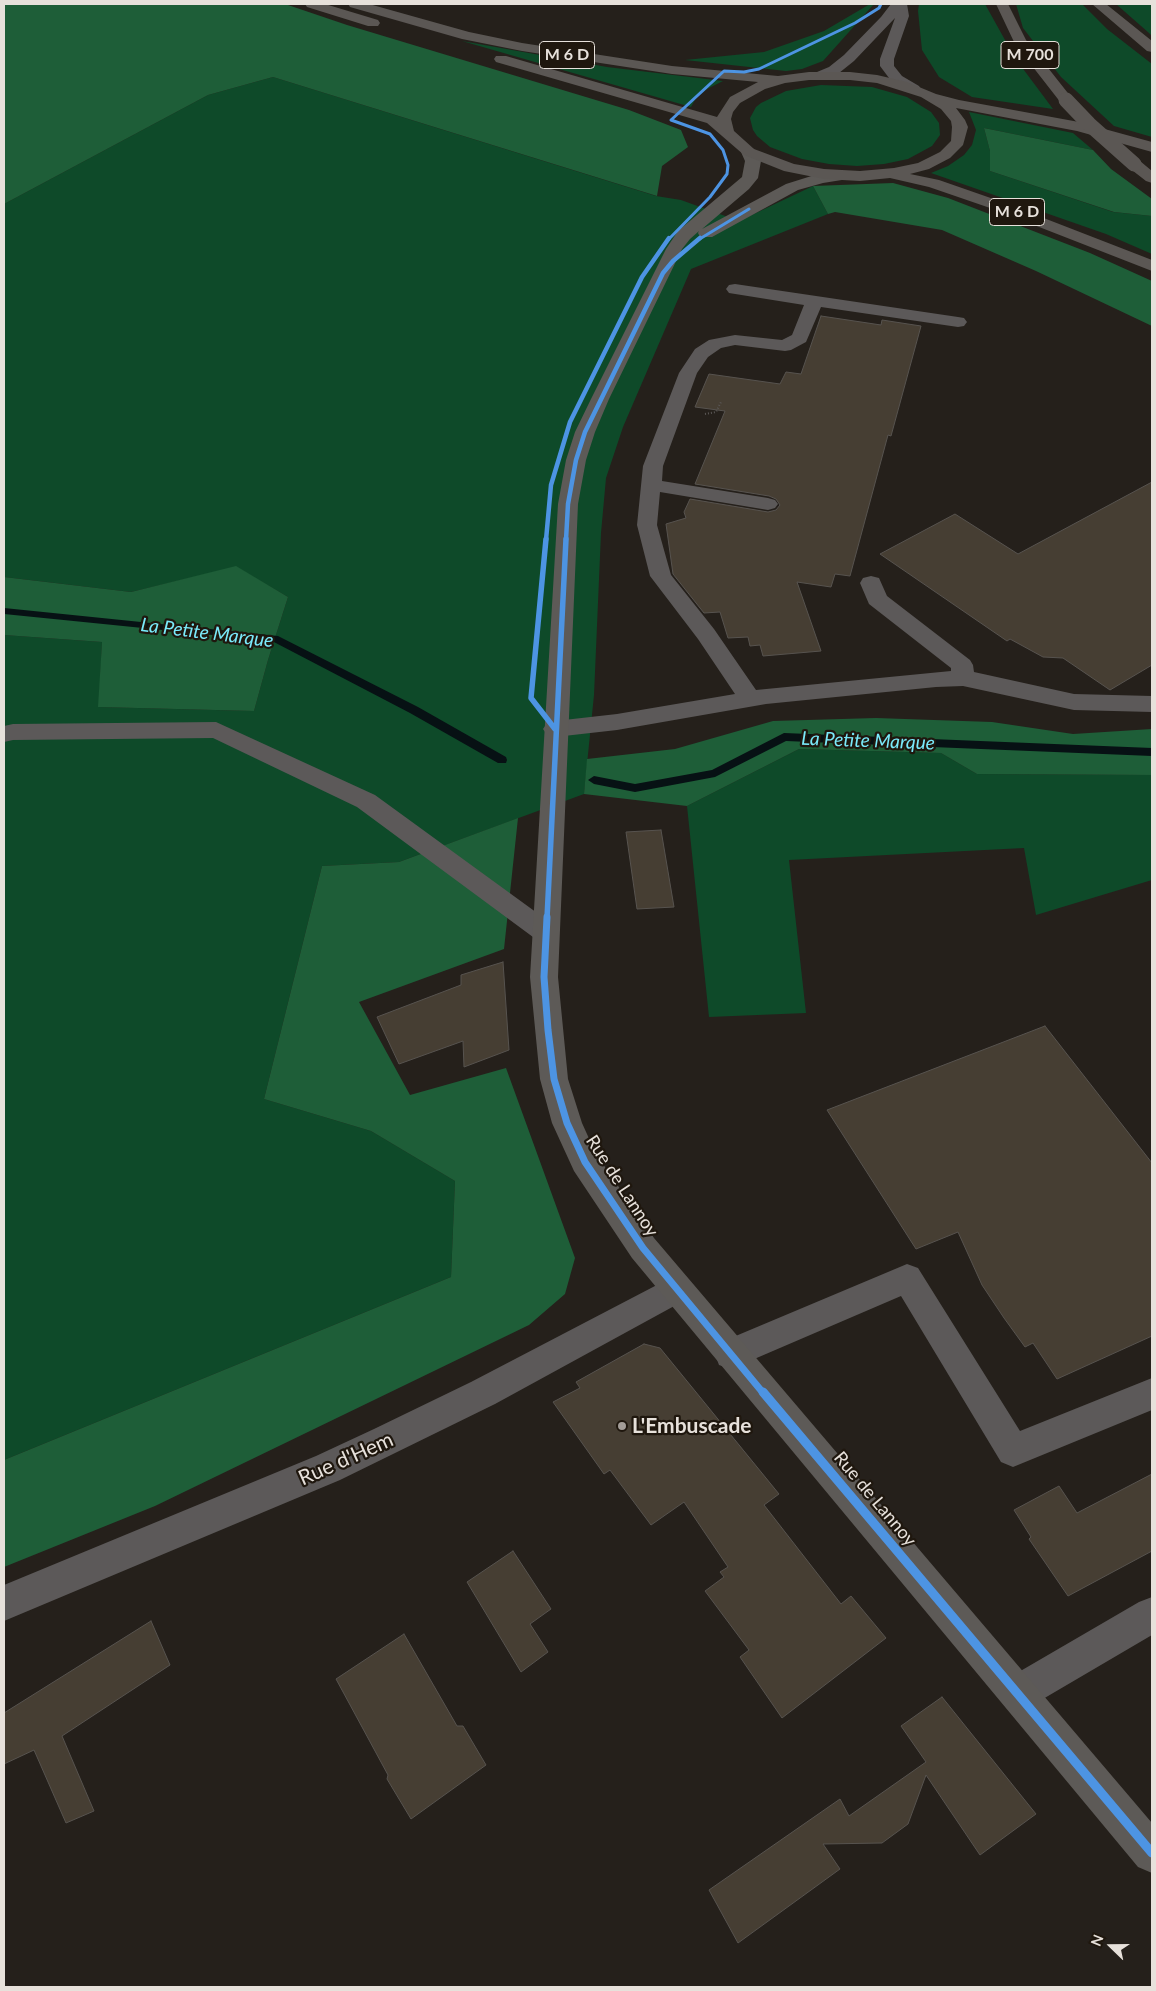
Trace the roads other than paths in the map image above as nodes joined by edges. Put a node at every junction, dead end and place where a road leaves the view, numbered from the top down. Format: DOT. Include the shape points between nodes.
graph roads {
  1 [pos="312,4"];
  2 [pos="355,4"];
  3 [pos="900,4"];
  4 [pos="1002,4"];
  5 [pos="1098,4"];
  6 [pos="1152,48"];
  7 [pos="472,52"];
  8 [pos="490,56"];
  9 [pos="822,75"];
  10 [pos="784,79"];
  11 [pos="920,91"];
  12 [pos="727,132"];
  13 [pos="1152,147"];
  14 [pos="750,152"];
  15 [pos="877,175"];
  16 [pos="842,176"];
  17 [pos="1152,178"];
  18 [pos="1152,266"];
  19 [pos="663,273"];
  20 [pos="735,289"];
  21 [pos="815,300"];
  22 [pos="958,322"];
  23 [pos="652,485"];
  24 [pos="768,504"];
  25 [pos="871,583"];
  26 [pos="964,678"];
  27 [pos="750,699"];
  28 [pos="1152,704"];
  29 [pos="555,730"];
  30 [pos="4,734"];
  31 [pos="546,932"];
  32 [pos="676,1289"];
  33 [pos="731,1354"];
  34 [pos="1152,1394"];
  35 [pos="4,1603"];
  36 [pos="1152,1615"];
  37 [pos="1018,1693"];
  38 [pos="1152,1853"];
  1 -- 7 [label="highway"];
  2 -- 10 [label="highway, M 6 D" via="459,34 522,47 672,70"];
  3 -- 9 [label="street" via="849,58"];
  3 -- 11 [label="street" via="902,16 887,66 897,78"];
  4 -- 17 [label="highway, M 700, bridge" via="1020,41 1066,100 1088,124"];
  5 -- 6 [label="highway"];
  8 -- 12 [label="highway, M 6 D" via="712,120"];
  9 -- 10 [label="highway"];
  9 -- 11 [label="highway" via="877,79"];
  10 -- 12 [label="highway" via="750,90 734,100 724,119"];
  11 -- 13 [label="highway" via="957,104 1079,127"];
  11 -- 15 [label="highway" via="946,106 958,120 958,142 935,161 909,170"];
  12 -- 14 [label="highway"];
  14 -- 16 [label="highway" via="790,168"];
  14 -- 19 [label="main road, Rue de Lannoy" via="753,169 750,178 684,236"];
  15 -- 16 [label="highway"];
  15 -- 18 [label="highway, M 6 D" via="917,179 964,194"];
  16 -- 19 [label="main road, Rue de Lannoy" via="821,178 792,187 749,209 705,234"];
  19 -- 29 [label="main road, Rue de Lannoy" via="600,399 576,460 568,504"];
  20 -- 21 [label="street"];
  21 -- 22 [label="street"];
  21 -- 23 [label="street" via="800,338 784,346 735,340 716,344 701,353 688,373 670,419 653,466"];
  23 -- 24 [label="street"];
  23 -- 27 [label="street" via="647,525 661,576"];
  25 -- 26 [label="street" via="878,599 962,665"];
  26 -- 27 [label="street"];
  26 -- 28 [label="street" via="1074,702"];
  27 -- 29 [label="street"];
  29 -- 31 [label="main road, Rue de Lannoy"];
  30 -- 31 [label="street" via="216,730 366,802"];
  31 -- 32 [label="main road, Rue de Lannoy" via="544,977 548,1030 554,1078 567,1124 585,1162 616,1210"];
  32 -- 33 [label="main road, Rue de Lannoy"];
  32 -- 35 [label="street, Rue d'Hem" via="484,1393 386,1441"];
  33 -- 34 [label="street" via="907,1278 1013,1450"];
  33 -- 37 [label="main road, Rue de Lannoy"];
  36 -- 37 [label="street"];
  37 -- 38 [label="main road, Rue de Lannoy"];
}
